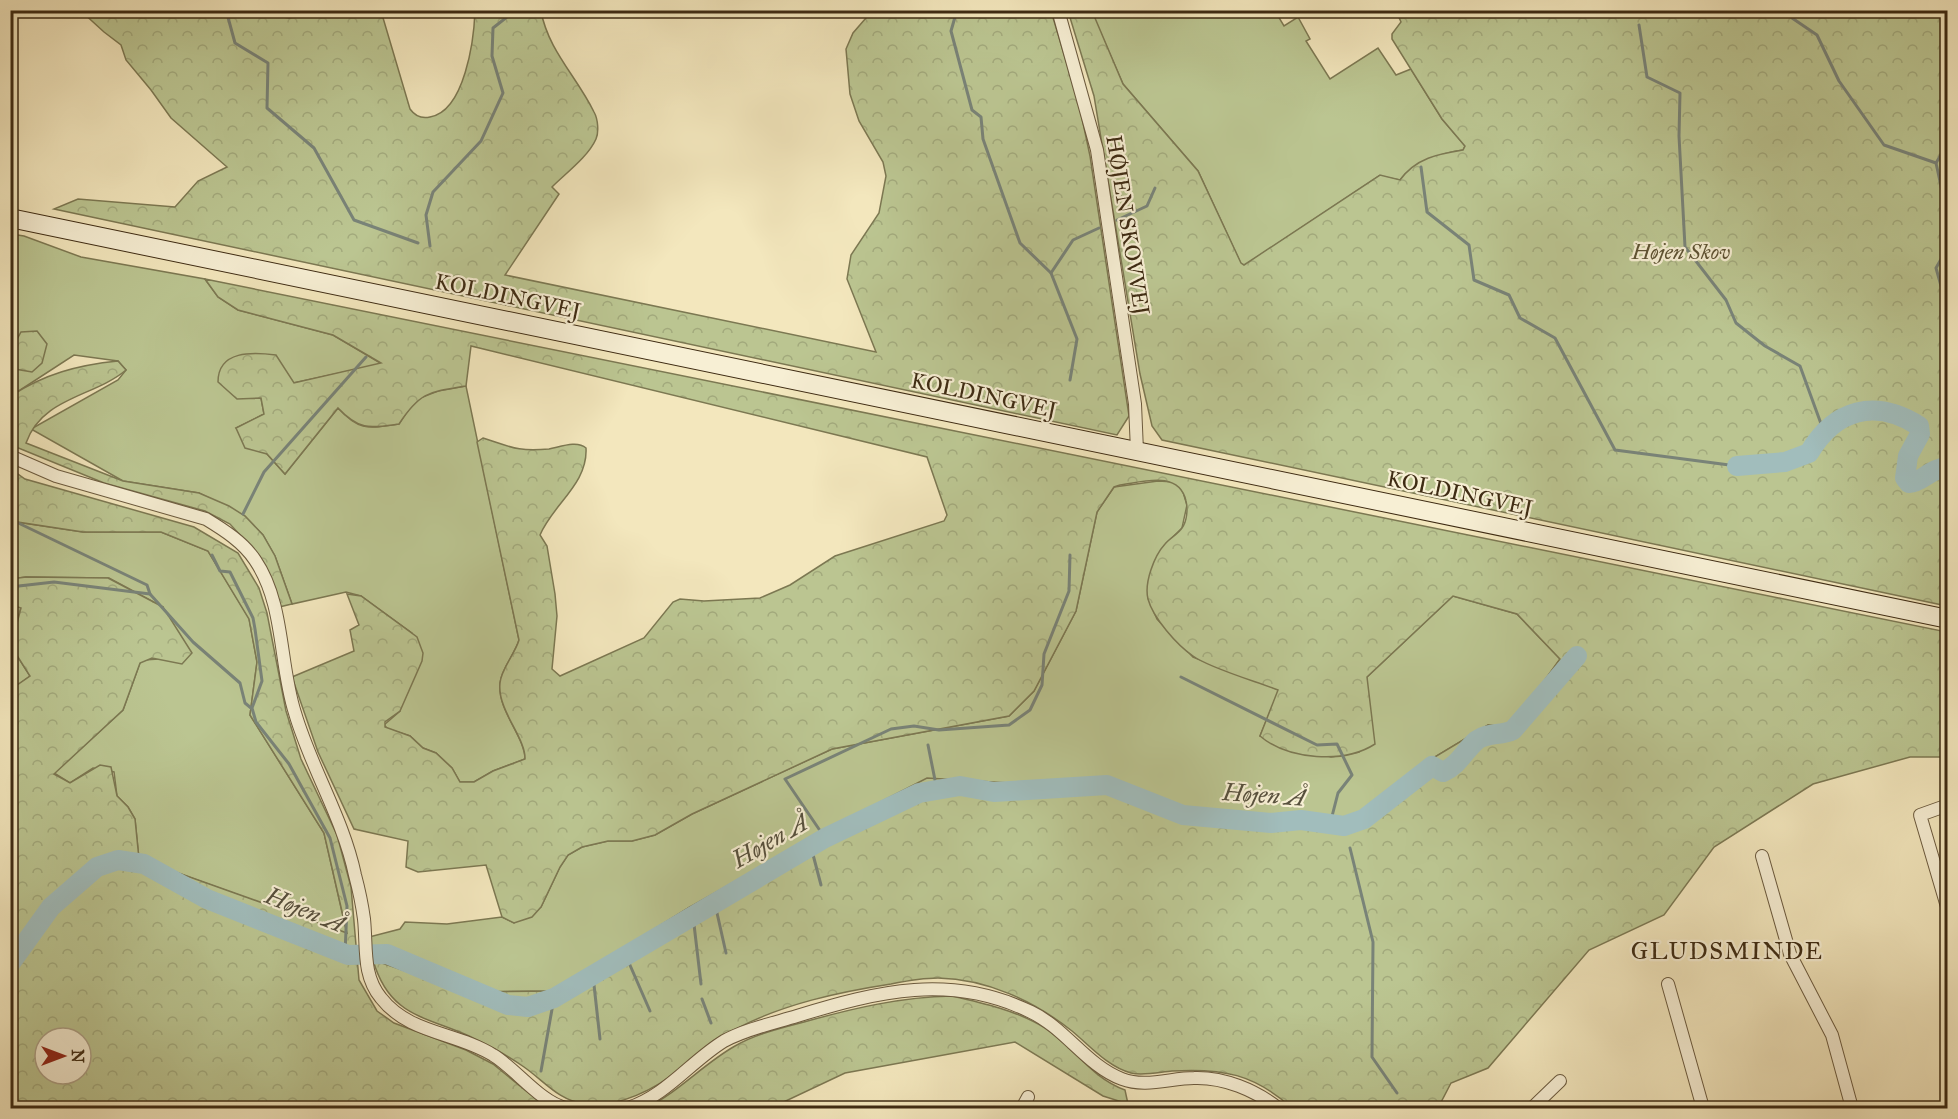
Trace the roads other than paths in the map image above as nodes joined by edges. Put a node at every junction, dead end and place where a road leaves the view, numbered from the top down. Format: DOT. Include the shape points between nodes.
graph roads {
  1 [pos="1058,10"];
  2 [pos="10,218"];
  3 [pos="1137,451"];
  4 [pos="10,456"];
  5 [pos="1947,619"];
  6 [pos="1947,805"];
  7 [pos="1762,856"];
  8 [pos="1947,910"];
  9 [pos="1668,984"];
  10 [pos="1560,1080"];
  11 [pos="1028,1097"];
  12 [pos="566,1108"];
  13 [pos="628,1108"];
  14 [pos="1022,1108"];
  15 [pos="1278,1108"];
  16 [pos="1532,1108"];
  17 [pos="1703,1108"];
  18 [pos="1852,1108"];
  1 -- 3 [label="street, HØJEN SKOVVEJ" via="1097,150 1135,404"];
  2 -- 3 [label="main road, KOLDINGVEJ"];
  3 -- 5 [label="main road, KOLDINGVEJ"];
  4 -- 12 [label="street" via="56,476 206,519 226,531 255,560 273,602 293,709 354,866 373,987 390,1008 420,1027 492,1054"];
  6 -- 8 [label="street" via="1920,815"];
  7 -- 18 [label="street" via="1790,954 1832,1035"];
  9 -- 17 [label="street"];
  10 -- 16 [label="street"];
  11 -- 14 [label="street"];
  13 -- 15 [label="street" via="656,1096 705,1053 727,1040 843,1002 927,987 983,994 1031,1012 1056,1027 1108,1073 1124,1080 1141,1083 1209,1079 1254,1092"];
}
